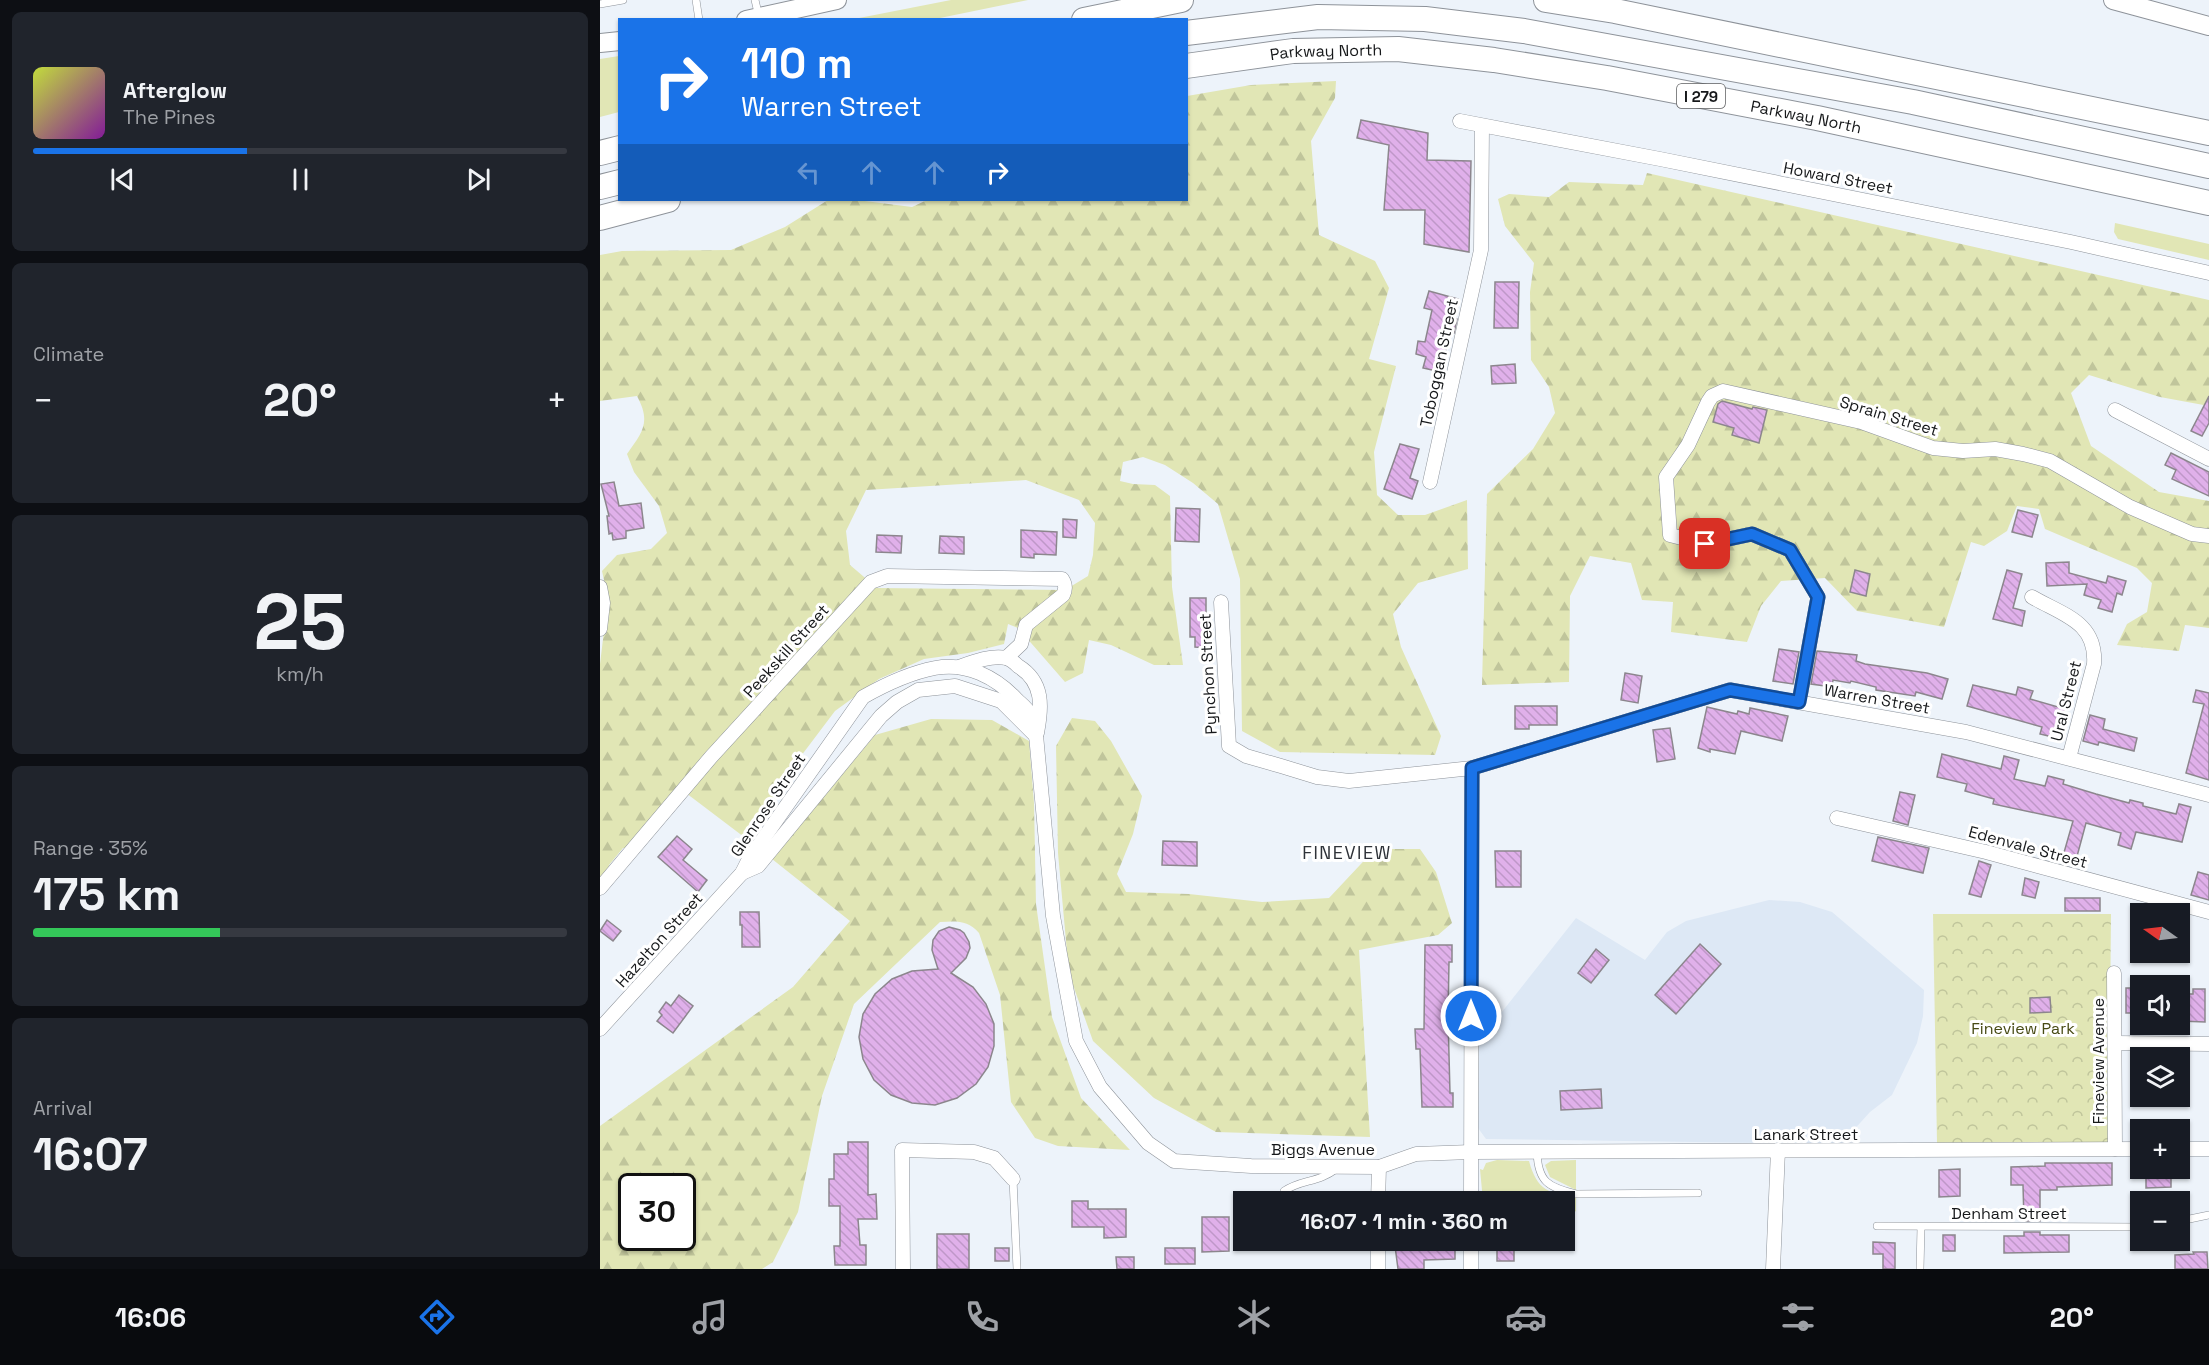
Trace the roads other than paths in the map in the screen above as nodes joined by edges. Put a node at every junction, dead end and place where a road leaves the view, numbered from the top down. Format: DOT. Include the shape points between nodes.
graph roads {
  1 [pos="623,0"];
  2 [pos="696,0"];
  3 [pos="837,0"];
  4 [pos="1181,0"];
  5 [pos="1546,0"];
  6 [pos="2122,1"];
  7 [pos="600,4"];
  8 [pos="753,12"];
  9 [pos="699,18"];
  10 [pos="1094,18"];
  11 [pos="2209,26"];
  12 [pos="1188,33"];
  13 [pos="618,41"];
  14 [pos="600,44"];
  15 [pos="1188,66"];
  16 [pos="2098,110"];
  17 [pos="1460,121"];
  18 [pos="1482,126"];
  19 [pos="2209,128"];
  20 [pos="2209,133"];
  21 [pos="618,148"];
  22 [pos="600,153"];
  23 [pos="2209,166"];
  24 [pos="618,182"];
  25 [pos="600,187"];
  26 [pos="664,201"];
  27 [pos="2209,203"];
  28 [pos="600,218"];
  29 [pos="2209,273"];
  30 [pos="2115,410"];
  31 [pos="2209,459"];
  32 [pos="1430,482"];
  33 [pos="2209,536"];
  34 [pos="600,587"];
  35 [pos="2032,597"];
  36 [pos="1221,602"];
  37 [pos="600,629"];
  38 [pos="1006,658"];
  39 [pos="959,667"];
  40 [pos="1799,702"];
  41 [pos="1036,735"];
  42 [pos="2069,758"];
  43 [pos="1472,768"];
  44 [pos="2209,795"];
  45 [pos="1837,818"];
  46 [pos="742,873"];
  47 [pos="600,888"];
  48 [pos="2209,912"];
  49 [pos="2115,972"];
  50 [pos="600,1029"];
  51 [pos="2115,1043"];
  52 [pos="2209,1044"];
  53 [pos="2115,1149"];
  54 [pos="2130,1149"];
  55 [pos="2190,1149"];
  56 [pos="2209,1149"];
  57 [pos="1778,1150"];
  58 [pos="1471,1152"];
  59 [pos="1537,1152"];
  60 [pos="1174,1161"];
  61 [pos="1378,1167"];
  62 [pos="1338,1168"];
  63 [pos="1013,1179"];
  64 [pos="1284,1191"];
  65 [pos="1378,1191"];
  66 [pos="1471,1191"];
  67 [pos="1698,1193"];
  68 [pos="2209,1215"];
  69 [pos="2190,1219"];
  70 [pos="1877,1226"];
  71 [pos="1921,1227"];
  72 [pos="2130,1227"];
  73 [pos="1378,1251"];
  74 [pos="1471,1251"];
  75 [pos="903,1269"];
  76 [pos="1017,1269"];
  77 [pos="1378,1269"];
  78 [pos="1471,1269"];
  79 [pos="1773,1269"];
  80 [pos="1920,1269"];
  1 -- 7 [label="lane"];
  2 -- 9 [label="lane"];
  3 -- 8 [label="main road"];
  4 -- 10 [label="highway"];
  5 -- 16 [label="highway"];
  6 -- 11 [label="main road"];
  12 -- 23 [label="highway" via="1318,17 1425,19 1524,31 1913,102"];
  13 -- 14 [label="main road"];
  15 -- 27 [label="highway, Parkway North / I 279" via="1305,51 1398,49 1494,60 1828,121"];
  16 -- 19 [label="highway"];
  16 -- 20 [label="highway"];
  17 -- 18 [label="street, Howard Street"];
  18 -- 29 [label="street, Howard Street" via="2071,242"];
  18 -- 32 [label="street, Toboggan Street" via="1480,250"];
  21 -- 22 [label="highway"];
  24 -- 25 [label="highway"];
  26 -- 28 [label="highway"];
  30 -- 31 [label="street"];
  33 -- 40 [label="street, Sprain Street" via="2192,534 2130,507 2050,461 1995,449 1933,448 1861,422 1723,391 1717,393 1708,402 1688,445 1666,477 1670,535 1705,544 1752,534 1790,550 1818,597"];
  34 -- 37 [label="street"];
  35 -- 42 [label="street, Ural Street" via="2082,625 2095,652"];
  36 -- 43 [label="street, Pynchon Street" via="1229,746 1246,756 1317,777 1349,781"];
  38 -- 39 [label="street" via="985,658"];
  38 -- 41 [label="street" via="1028,672 1039,690"];
  38 -- 47 [label="street, Peekskill Street" via="1021,644 1026,625 1063,596 1066,590 1062,579 887,576 871,582 711,757"];
  39 -- 41 [label="street, Glenrose Street" via="1003,685 1029,712"];
  39 -- 46 [label="street, Glenrose Street" via="914,673 863,697"];
  40 -- 42 [label="street, Warren Street" via="1966,732"];
  40 -- 43 [label="street, Warren Street" via="1730,690"];
  41 -- 46 [label="street, Glenrose Street" via="1001,701 955,686 918,690 881,716 758,866"];
  41 -- 60 [label="street, Glenrose Street" via="1053,916 1076,1041 1100,1087 1148,1143"];
  42 -- 44 [label="street, Warren Street"];
  43 -- 58 [label="street"];
  45 -- 48 [label="street, Edenvale Street" via="1986,852"];
  46 -- 50 [label="street, Hazelton Street"];
  49 -- 51 [label="street, Fineview Avenue"];
  51 -- 52 [label="street"];
  51 -- 53 [label="street, Fineview Avenue"];
  53 -- 54 [label="street, Lanark Street"];
  53 -- 57 [label="street, Lanark Street"];
  55 -- 56 [label="street"];
  57 -- 59 [label="street, Lanark Street"];
  57 -- 79 [label="street"];
  58 -- 59 [label="street, Lanark Street"];
  58 -- 61 [label="street, Biggs Avenue" via="1416,1154"];
  58 -- 66 [label="street"];
  59 -- 67 [label="lane" via="1543,1180 1576,1194"];
  60 -- 62 [label="street, Biggs Avenue"];
  61 -- 62 [label="street, Biggs Avenue"];
  61 -- 65 [label="street"];
  62 -- 64 [label="lane" via="1325,1178"];
  63 -- 75 [label="street" via="994,1158 974,1152 902,1150"];
  63 -- 76 [label="lane"];
  68 -- 69 [label="lane"];
  70 -- 71 [label="lane, Denham Street"];
  71 -- 72 [label="lane, Denham Street"];
  71 -- 80 [label="lane"];
  73 -- 77 [label="street"];
  74 -- 78 [label="street"];
}
